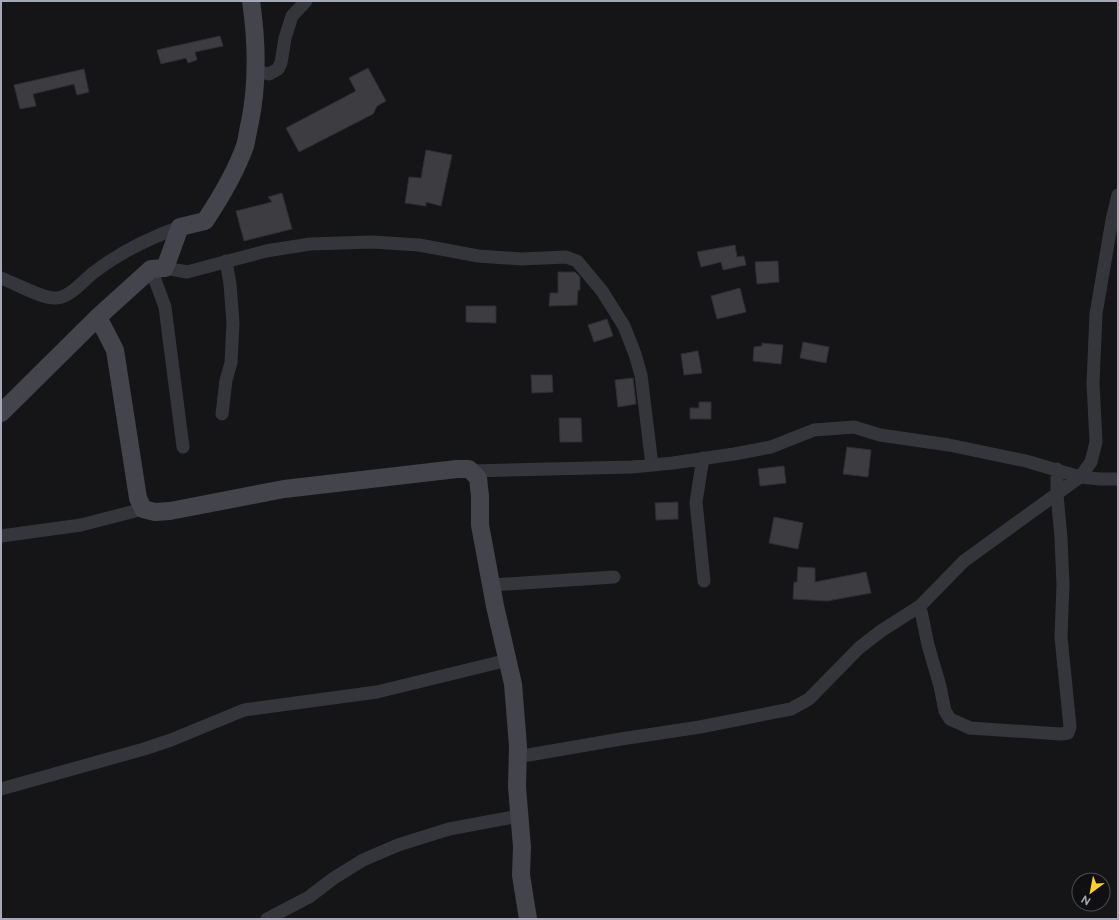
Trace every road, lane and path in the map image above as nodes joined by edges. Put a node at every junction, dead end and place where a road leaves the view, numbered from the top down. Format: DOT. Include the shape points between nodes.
graph roads {
  1 [pos="251,1"];
  2 [pos="306,1"];
  3 [pos="256,71"];
  4 [pos="1118,195"];
  5 [pos="180,227"];
  6 [pos="226,261"];
  7 [pos="158,269"];
  8 [pos="1,278"];
  9 [pos="98,317"];
  10 [pos="1,413"];
  11 [pos="222,414"];
  12 [pos="183,447"];
  13 [pos="703,458"];
  14 [pos="652,465"];
  15 [pos="1057,469"];
  16 [pos="472,471"];
  17 [pos="1080,477"];
  18 [pos="1118,479"];
  19 [pos="1057,494"];
  20 [pos="144,509"];
  21 [pos="1,536"];
  22 [pos="614,577"];
  23 [pos="704,580"];
  24 [pos="492,585"];
  25 [pos="920,606"];
  26 [pos="508,660"];
  27 [pos="518,757"];
  28 [pos="1,789"];
  29 [pos="519,816"];
  30 [pos="525,918"];
  31 [pos="267,919"];
  1 -- 3 [label="street"];
  2 -- 3 [label="street" via="292,16 278,69 269,74"];
  3 -- 5 [label="street" via="253,106 245,145 234,173 205,222"];
  4 -- 17 [label="street" via="1096,314 1093,383 1096,442 1091,462"];
  5 -- 7 [label="street"];
  5 -- 8 [label="street" via="122,253 79,284 72,293 56,299 37,294"];
  6 -- 7 [label="street" via="187,272"];
  6 -- 11 [label="street" via="233,323"];
  6 -- 14 [label="street" via="310,244 372,242 419,246 478,256 521,259 566,257 577,261 602,291 624,326 635,354 641,375"];
  7 -- 9 [label="street"];
  7 -- 12 [label="street"];
  9 -- 10 [label="street"];
  9 -- 20 [label="street" via="115,350 138,498"];
  13 -- 14 [label="street"];
  13 -- 15 [label="street" via="771,447 814,430 854,427"];
  13 -- 23 [label="street" via="696,502"];
  14 -- 16 [label="street"];
  15 -- 17 [label="street"];
  15 -- 19 [label="street"];
  16 -- 20 [label="street" via="457,469 284,489 170,511 155,512"];
  16 -- 24 [label="street" via="478,478 480,525"];
  17 -- 18 [label="street"];
  17 -- 19 [label="street"];
  19 -- 25 [label="street" via="964,561"];
  19 -- 25 [label="street" via="1061,538 1061,637 1070,727 1068,733 970,728 950,719 945,711"];
  20 -- 21 [label="street" via="81,525"];
  22 -- 24 [label="street"];
  24 -- 26 [label="street"];
  25 -- 27 [label="street" via="881,631 809,699 791,709"];
  26 -- 27 [label="street" via="514,684"];
  26 -- 28 [label="street" via="377,692 244,710 144,749"];
  27 -- 29 [label="street"];
  29 -- 30 [label="street"];
  29 -- 31 [label="street" via="448,829 398,846 364,860 309,897"];
}
